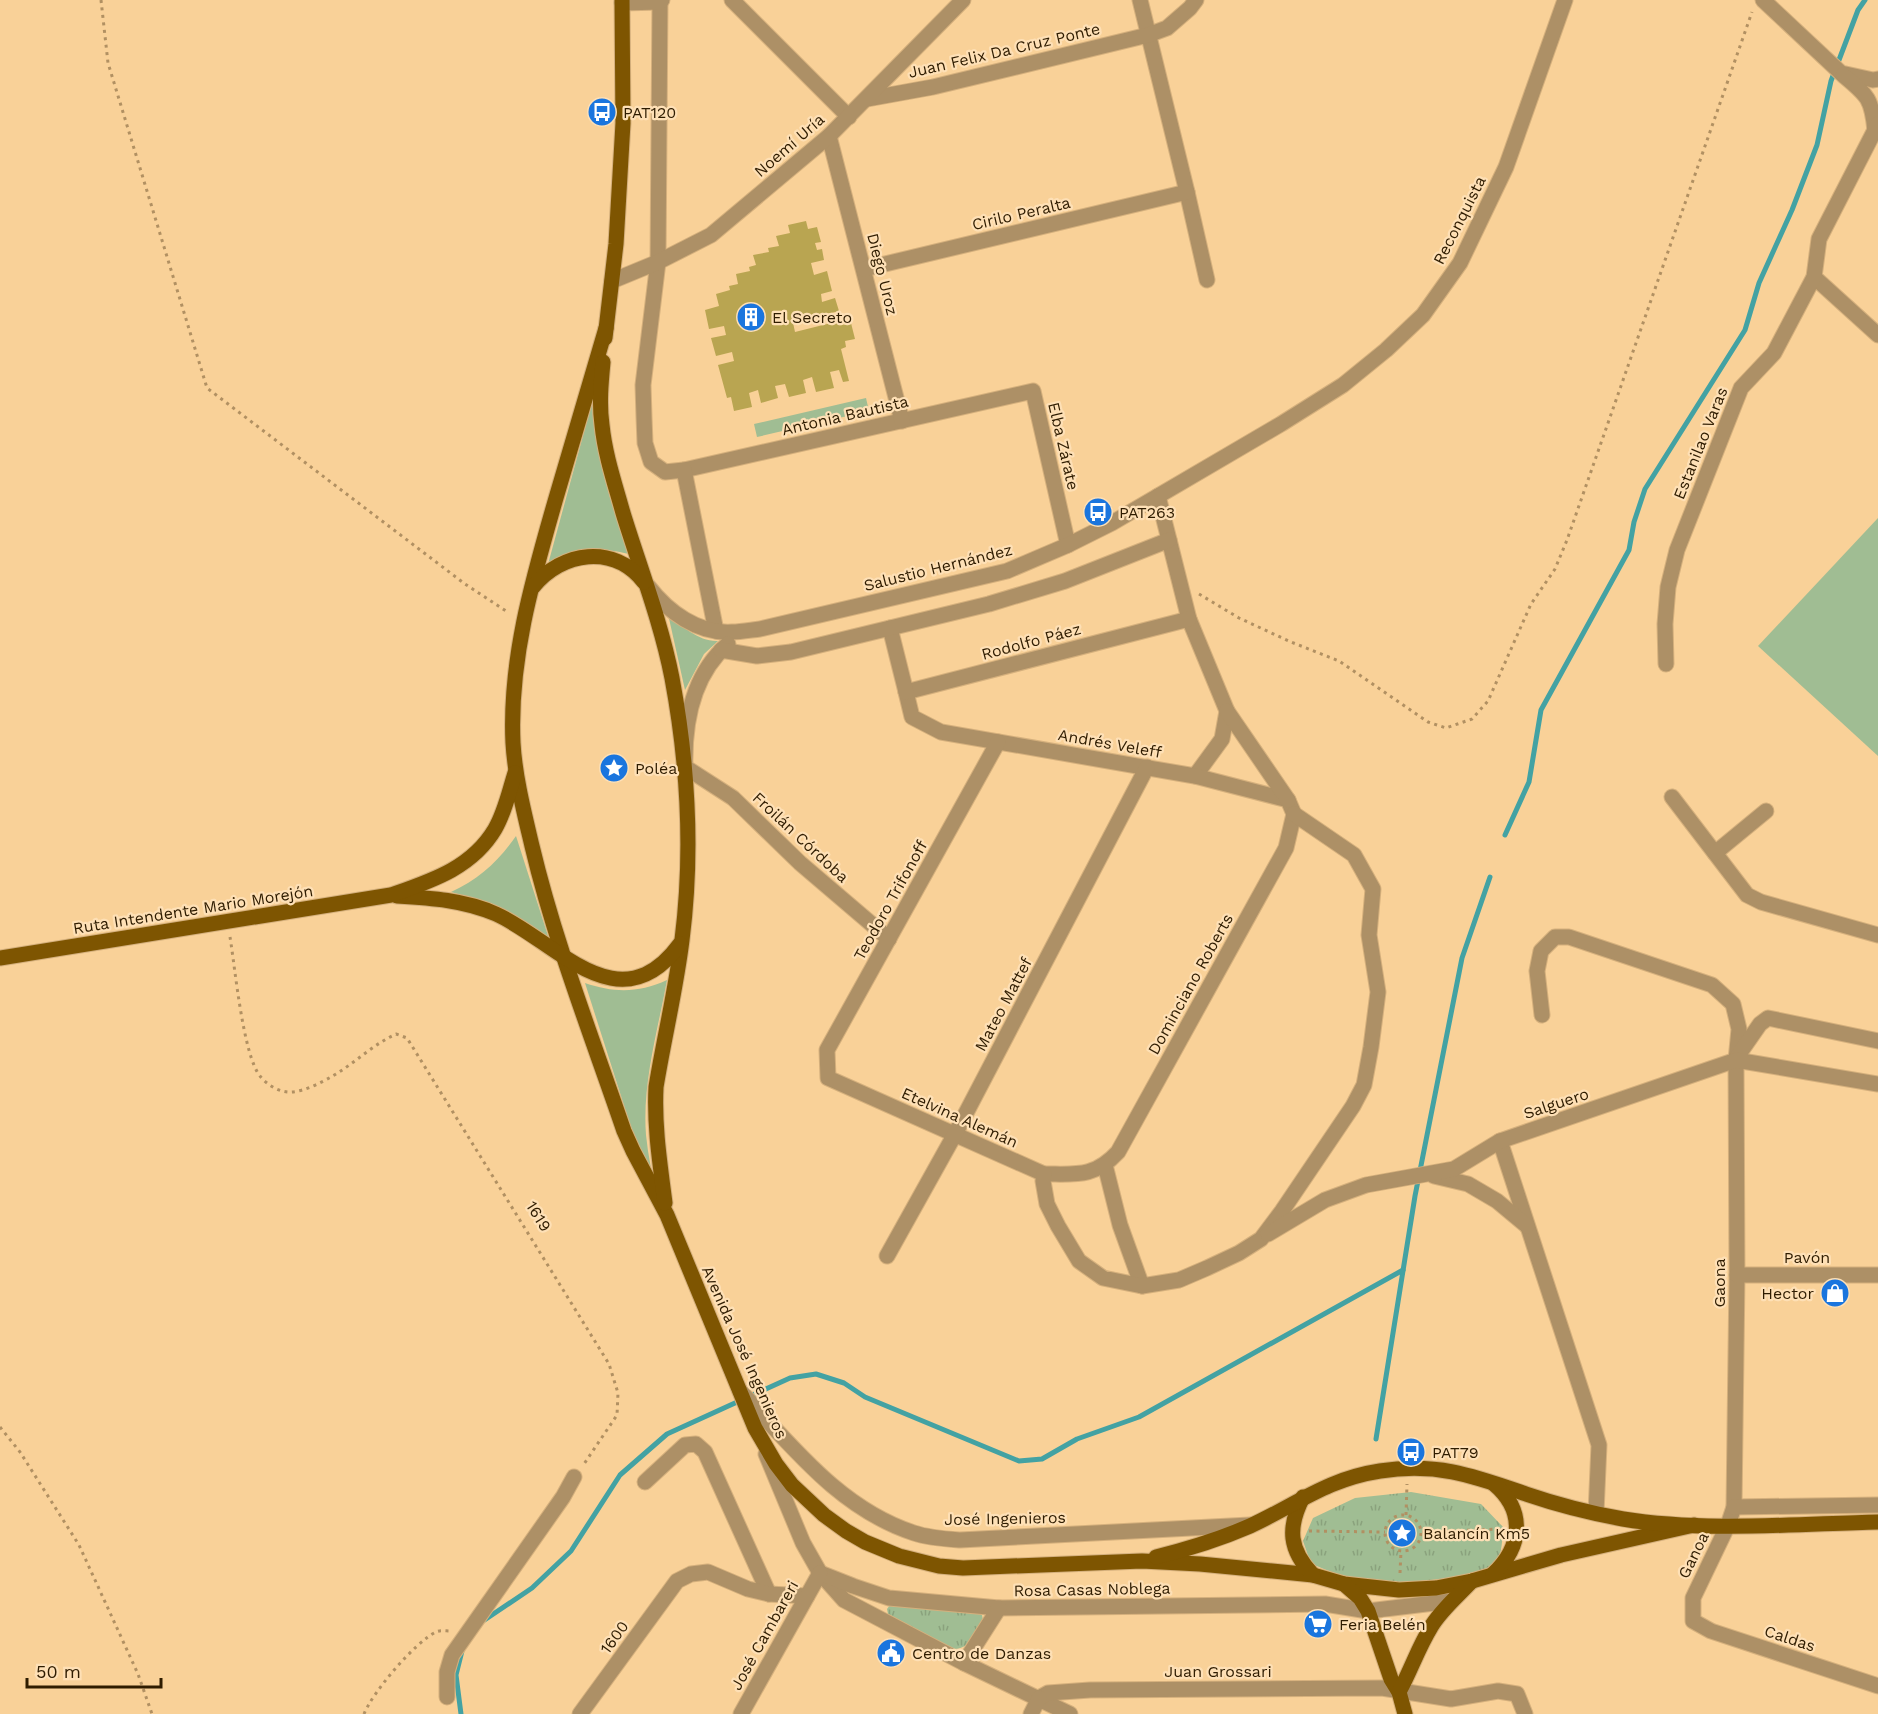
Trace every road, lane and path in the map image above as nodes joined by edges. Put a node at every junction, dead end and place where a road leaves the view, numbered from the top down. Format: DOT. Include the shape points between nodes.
graph roads {
  1 [pos="101,0"];
  2 [pos="732,0"];
  3 [pos="963,0"];
  4 [pos="1140,0"];
  5 [pos="1196,0"];
  6 [pos="1565,0"];
  7 [pos="661,1"];
  8 [pos="622,2"];
  9 [pos="1757,6"];
  10 [pos="949,7"];
  11 [pos="1148,35"];
  12 [pos="1841,73"];
  13 [pos="1878,79"];
  14 [pos="867,99"];
  15 [pos="849,117"];
  16 [pos="1877,128"];
  17 [pos="829,136"];
  18 [pos="1187,192"];
  19 [pos="658,262"];
  20 [pos="864,269"];
  21 [pos="1814,277"];
  22 [pos="1207,280"];
  23 [pos="612,281"];
  24 [pos="606,328"];
  25 [pos="1878,335"];
  26 [pos="1033,391"];
  27 [pos="902,421"];
  28 [pos="1281,424"];
  29 [pos="684,470"];
  30 [pos="1158,496"];
  31 [pos="1169,540"];
  32 [pos="1068,545"];
  33 [pos="1180,583"];
  34 [pos="648,586"];
  35 [pos="531,589"];
  36 [pos="1188,619"];
  37 [pos="523,622"];
  38 [pos="890,628"];
  39 [pos="760,629"];
  40 [pos="716,631"];
  41 [pos="721,650"];
  42 [pos="1666,664"];
  43 [pos="906,692"];
  44 [pos="1227,711"];
  45 [pos="998,742"];
  46 [pos="685,767"];
  47 [pos="1147,767"];
  48 [pos="516,770"];
  49 [pos="1195,776"];
  50 [pos="1672,797"];
  51 [pos="1291,807"];
  52 [pos="1766,811"];
  53 [pos="1715,853"];
  54 [pos="392,896"];
  55 [pos="228,922"];
  56 [pos="1878,935"];
  57 [pos="889,939"];
  58 [pos="682,941"];
  59 [pos="0,958"];
  60 [pos="565,958"];
  61 [pos="1542,1015"];
  62 [pos="1878,1041"];
  63 [pos="1736,1060"];
  64 [pos="828,1078"];
  65 [pos="1878,1084"];
  66 [pos="955,1134"];
  67 [pos="1500,1141"];
  68 [pos="1106,1166"];
  69 [pos="1044,1174"];
  70 [pos="1430,1175"];
  71 [pos="667,1215"];
  72 [pos="1527,1226"];
  73 [pos="1260,1239"];
  74 [pos="887,1256"];
  75 [pos="1737,1275"];
  76 [pos="1878,1275"];
  77 [pos="1142,1286"];
  78 [pos="740,1390"];
  79 [pos="0,1427"];
  80 [pos="755,1428"];
  81 [pos="1407,1468"];
  82 [pos="574,1477"];
  83 [pos="1489,1480"];
  84 [pos="645,1482"];
  85 [pos="1303,1497"];
  86 [pos="1878,1505"];
  87 [pos="1734,1507"];
  88 [pos="1596,1514"];
  89 [pos="1406,1515"];
  90 [pos="1878,1522"];
  91 [pos="1252,1525"];
  92 [pos="1694,1525"];
  93 [pos="1728,1525"];
  94 [pos="1517,1528"];
  95 [pos="1292,1530"];
  96 [pos="1385,1532"];
  97 [pos="1422,1532"];
  98 [pos="1401,1551"];
  99 [pos="1142,1561"];
  100 [pos="820,1573"];
  101 [pos="1313,1575"];
  102 [pos="1493,1575"];
  103 [pos="1472,1581"];
  104 [pos="1344,1584"];
  105 [pos="1399,1590"];
  106 [pos="769,1594"];
  107 [pos="807,1596"];
  108 [pos="1451,1601"];
  109 [pos="999,1608"];
  110 [pos="1368,1611"];
  111 [pos="1693,1621"];
  112 [pos="469,1632"];
  113 [pos="964,1664"];
  114 [pos="1878,1686"];
  115 [pos="1399,1692"];
  116 [pos="447,1697"];
  117 [pos="1039,1698"];
  118 [pos="152,1714"];
  119 [pos="364,1714"];
  120 [pos="580,1714"];
  121 [pos="741,1714"];
  122 [pos="1031,1714"];
  123 [pos="1070,1714"];
  124 [pos="1405,1714"];
  125 [pos="1525,1714"];
  1 -- 37 [label="path" via="108,63 207,388 465,584"];
  2 -- 15 [label="street"];
  3 -- 10 [label="street, Noemí Uría"];
  4 -- 11 [label="street"];
  5 -- 11 [label="street, Juan Felix Da Cruz Ponte" via="1167,28"];
  6 -- 28 [label="street, Reconquista" via="1506,167 1460,263 1423,315 1386,350 1343,385"];
  7 -- 8 [label="street"];
  7 -- 19 [label="street"];
  8 -- 23 [label="main road" via="623,123"];
  9 -- 12 [label="street"];
  9 -- 33 [label="path" via="1567,540 1555,569 1531,604 1488,701 1472,719 1446,728 1428,722 1339,661 1239,618"];
  10 -- 14 [label="street, Noemí Uría"];
  11 -- 14 [label="street, Juan Felix Da Cruz Ponte"];
  11 -- 18 [label="street"];
  12 -- 13 [label="street"];
  12 -- 16 [label="street" via="1866,94"];
  14 -- 15 [label="street, Noemí Uría"];
  15 -- 17 [label="street, Noemí Uría"];
  16 -- 21 [label="street, Estanilao Varas" via="1819,239"];
  17 -- 19 [label="street, Noemí Uría" via="711,235"];
  17 -- 20 [label="street, Diego Uroz"];
  18 -- 20 [label="street, Cirilo Peralta"];
  18 -- 22 [label="street"];
  19 -- 23 [label="street, Noemí Uría"];
  19 -- 29 [label="street, Antonia Bautista" via="643,385 645,443 651,462 665,472"];
  20 -- 27 [label="street, Diego Uroz"];
  21 -- 25 [label="street"];
  21 -- 42 [label="street, Estanilao Varas" via="1774,353 1741,388 1677,550 1668,587"];
  23 -- 24 [label="main road"];
  24 -- 34 [label="main road, Avenida José Ingenieros" via="601,392 603,435"];
  24 -- 35 [label="main road, Avenida José Ingenieros"];
  26 -- 27 [label="street, Antonia Bautista"];
  26 -- 32 [label="street, Elba Zárate"];
  27 -- 29 [label="street, Antonia Bautista"];
  28 -- 30 [label="street, Salustio Hernández"];
  29 -- 40 [label="street"];
  30 -- 31 [label="street"];
  30 -- 32 [label="street, Salustio Hernández"];
  31 -- 33 [label="street"];
  31 -- 38 [label="street" via="1065,581"];
  32 -- 39 [label="street, Salustio Hernández" via="1007,571"];
  33 -- 36 [label="street"];
  34 -- 35 [label="main road" via="624,564 595,556 565,561"];
  34 -- 40 [label="street" via="682,618"];
  34 -- 46 [label="main road, Avenida José Ingenieros" via="671,676"];
  35 -- 37 [label="main road, Avenida José Ingenieros"];
  36 -- 43 [label="street, Rodolfo Páez"];
  36 -- 44 [label="street"];
  37 -- 48 [label="main road, Avenida José Ingenieros" via="514,692"];
  38 -- 41 [label="street" via="791,652 757,656"];
  38 -- 43 [label="street"];
  39 -- 40 [label="street, Salustio Hernández"];
  39 -- 41 [label="street" via="741,635"];
  41 -- 46 [label="street" via="705,671 691,704"];
  43 -- 45 [label="street, Andrés Veleff" via="912,717 940,732"];
  44 -- 49 [label="street" via="1222,740"];
  44 -- 51 [label="street"];
  45 -- 47 [label="street, Andrés Veleff"];
  45 -- 57 [label="street, Teodoro Trifonoff"];
  46 -- 57 [label="street, Froilán Córdoba" via="733,798 800,863"];
  46 -- 58 [label="main road, Avenida José Ingenieros" via="688,837"];
  47 -- 49 [label="street, Andrés Veleff"];
  47 -- 66 [label="street, Mateo Mattef"];
  48 -- 54 [label="main road" via="494,830 472,857 441,876"];
  48 -- 60 [label="main road, Avenida José Ingenieros" via="536,865"];
  49 -- 51 [label="street, Andrés Veleff"];
  50 -- 53 [label="street"];
  51 -- 68 [label="street, Dominciano Roberts" via="1286,848 1118,1152"];
  51 -- 73 [label="street" via="1354,855 1373,889 1369,935 1378,992 1364,1085"];
  52 -- 53 [label="street"];
  53 -- 56 [label="street" via="1747,895"];
  54 -- 55 [label="main road, Ruta Intendente Mario Morejón"];
  54 -- 60 [label="main road" via="449,900 495,913"];
  55 -- 59 [label="main road, Ruta Intendente Mario Morejón"];
  55 -- 82 [label="path, 1619" via="249,1052 260,1075 277,1089 291,1092 306,1088 331,1077 383,1040 396,1034 407,1038 609,1364 618,1393 617,1414"];
  57 -- 64 [label="street, Teodoro Trifonoff" via="827,1050"];
  58 -- 60 [label="main road" via="664,962 634,977 600,976"];
  58 -- 71 [label="main road, Avenida José Ingenieros" via="656,1087 656,1130"];
  60 -- 71 [label="main road, Avenida José Ingenieros" via="624,1131"];
  61 -- 63 [label="street, Gaona" via="1537,971 1541,951 1554,937 1569,937 1712,984 1733,1004 1739,1029"];
  62 -- 63 [label="street" via="1768,1018"];
  63 -- 65 [label="street, Salguero"];
  63 -- 67 [label="street, Salguero"];
  63 -- 75 [label="street, Gaona"];
  64 -- 66 [label="street, Etelvina Alemán"];
  66 -- 69 [label="street, Etelvina Alemán"];
  66 -- 74 [label="street, Mateo Mattef"];
  67 -- 70 [label="street, Salguero" via="1454,1169"];
  67 -- 72 [label="street"];
  68 -- 69 [label="street, Etelvina Alemán" via="1081,1175"];
  68 -- 77 [label="street" via="1120,1225"];
  69 -- 77 [label="street" via="1047,1204 1079,1261 1103,1278"];
  70 -- 72 [label="street" via="1468,1184"];
  70 -- 73 [label="street, Salguero" via="1366,1185 1325,1200"];
  71 -- 78 [label="main road, Avenida José Ingenieros"];
  72 -- 88 [label="street" via="1599,1445"];
  73 -- 77 [label="street, Salguero" via="1207,1269 1179,1280"];
  75 -- 76 [label="street, Pavón"];
  75 -- 87 [label="street, Gaona"];
  78 -- 80 [label="main road, Avenida José Ingenieros"];
  78 -- 91 [label="street, José Ingenieros" via="842,1494 865,1511 916,1534 960,1540"];
  79 -- 118 [label="path" via="79,1545 138,1674"];
  80 -- 99 [label="main road, Avenida José Ingenieros" via="776,1464 808,1502 846,1531 898,1556 963,1568"];
  80 -- 100 [label="street" via="803,1543"];
  81 -- 83 [label="main road, Avenida José Ingenieros" via="1444,1470"];
  81 -- 85 [label="main road, Avenida José Ingenieros" via="1353,1477"];
  81 -- 89 [label="path"];
  82 -- 112 [label="street"];
  83 -- 88 [label="main road, Avenida José Ingenieros"];
  83 -- 94 [label="main road" via="1504,1493"];
  84 -- 106 [label="street" via="686,1445 696,1444 705,1452"];
  85 -- 91 [label="main road, Avenida José Ingenieros"];
  85 -- 95 [label="main road"];
  86 -- 87 [label="street"];
  87 -- 93 [label="street, Ganoa"];
  88 -- 92 [label="main road, Avenida José Ingenieros"];
  89 -- 96 [label="path" via="1391,1519"];
  89 -- 97 [label="path" via="1416,1520"];
  90 -- 93 [label="main road, Avenida José Ingenieros"];
  91 -- 99 [label="main road, Avenida José Ingenieros"];
  92 -- 93 [label="main road, Avenida José Ingenieros"];
  92 -- 102 [label="main road, Avenida José Ingenieros"];
  93 -- 111 [label="street, Ganoa" via="1693,1598"];
  94 -- 97 [label="path"];
  94 -- 102 [label="main road" via="1506,1562"];
  95 -- 96 [label="path"];
  95 -- 101 [label="main road" via="1301,1563"];
  96 -- 98 [label="path" via="1390,1545"];
  97 -- 98 [label="path" via="1415,1547"];
  98 -- 105 [label="path"];
  99 -- 101 [label="main road, Avenida José Ingenieros"];
  100 -- 107 [label="street, José Cambareri"];
  100 -- 109 [label="street, Rosa Casas Noblega" via="889,1598"];
  100 -- 113 [label="street" via="844,1600"];
  101 -- 104 [label="main road, Avenida José Ingenieros"];
  102 -- 103 [label="main road, Avenida José Ingenieros"];
  103 -- 105 [label="main road, Avenida José Ingenieros"];
  103 -- 108 [label="main road, Avenida José Ingenieros"];
  104 -- 105 [label="main road, Avenida José Ingenieros"];
  104 -- 110 [label="main road, Avenida José Ingenieros"];
  106 -- 107 [label="street"];
  106 -- 120 [label="street, 1600" via="708,1572 677,1581"];
  107 -- 121 [label="street, José Cambareri"];
  108 -- 110 [label="street"];
  108 -- 115 [label="main road, Avenida José Ingenieros" via="1432,1625"];
  109 -- 110 [label="street, Rosa Casas Noblega" via="1325,1604"];
  109 -- 113 [label="street"];
  110 -- 115 [label="main road"];
  111 -- 114 [label="street, Caldas" via="1711,1631"];
  112 -- 116 [label="street" via="452,1655"];
  112 -- 119 [label="path" via="437,1631 423,1641 368,1704"];
  113 -- 117 [label="street"];
  115 -- 117 [label="street, Juan Grossari" via="1382,1688 1090,1689"];
  115 -- 124 [label="main road"];
  115 -- 125 [label="street, Juan Grossari" via="1451,1699 1498,1691 1517,1694"];
  117 -- 122 [label="street"];
  117 -- 123 [label="street"];
}
